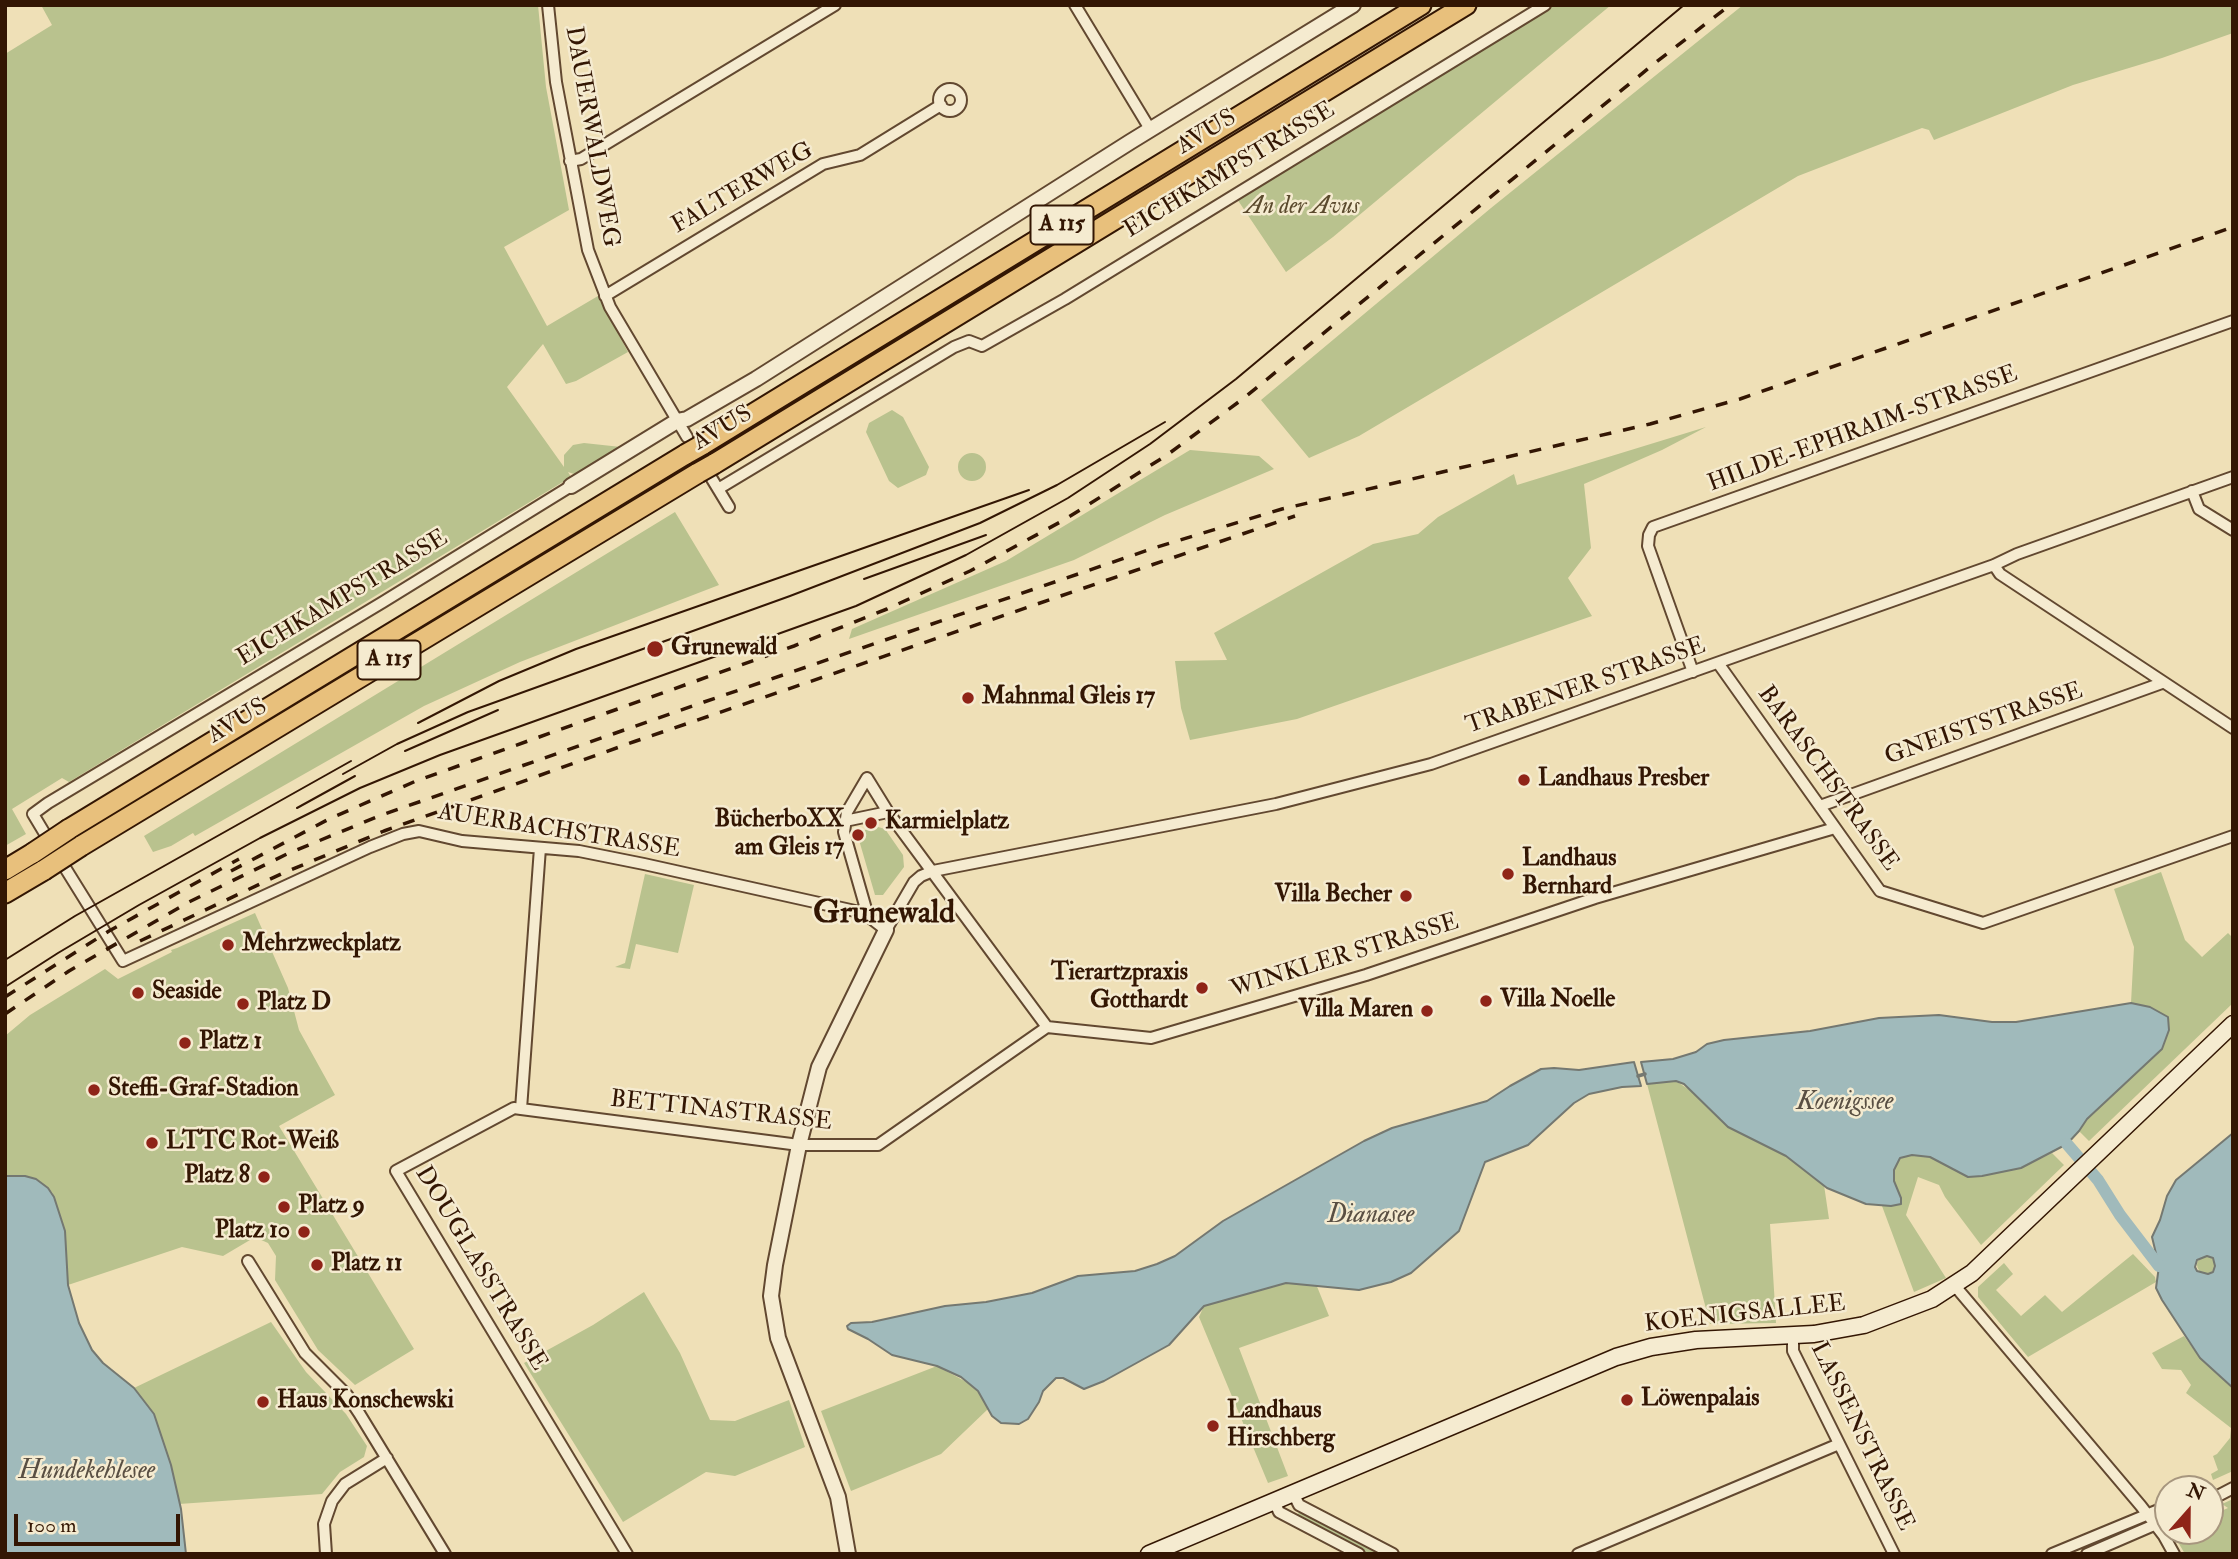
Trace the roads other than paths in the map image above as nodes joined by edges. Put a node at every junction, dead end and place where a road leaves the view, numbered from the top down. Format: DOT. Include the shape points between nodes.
graph roads {
  1 [pos="548,5"];
  2 [pos="835,5"];
  3 [pos="1075,5"];
  4 [pos="1353,5"];
  5 [pos="1421,5"];
  6 [pos="1466,5"];
  7 [pos="1545,5"];
  8 [pos="940,105"];
  9 [pos="1150,130"];
  10 [pos="570,161"];
  11 [pos="605,296"];
  12 [pos="2233,321"];
  13 [pos="677,421"];
  14 [pos="692,445"];
  15 [pos="711,476"];
  16 [pos="2233,477"];
  17 [pos="571,486"];
  18 [pos="2192,491"];
  19 [pos="729,507"];
  20 [pos="2233,530"];
  21 [pos="1994,565"];
  22 [pos="1718,663"];
  23 [pos="1693,672"];
  24 [pos="2162,683"];
  25 [pos="2233,728"];
  26 [pos="1819,806"];
  27 [pos="888,812"];
  28 [pos="33,814"];
  29 [pos="845,821"];
  30 [pos="1835,828"];
  31 [pos="2233,836"];
  32 [pos="540,848"];
  33 [pos="5,870"];
  34 [pos="933,871"];
  35 [pos="5,894"];
  36 [pos="868,916"];
  37 [pos="886,930"];
  38 [pos="2233,1024"];
  39 [pos="1047,1027"];
  40 [pos="521,1109"];
  41 [pos="799,1145"];
  42 [pos="248,1261"];
  43 [pos="1955,1286"];
  44 [pos="1793,1337"];
  45 [pos="1839,1444"];
  46 [pos="387,1458"];
  47 [pos="1293,1493"];
  48 [pos="1274,1502"];
  49 [pos="2154,1512"];
  50 [pos="2148,1514"];
  51 [pos="2154,1523"];
  52 [pos="2154,1524"];
  53 [pos="326,1554"];
  54 [pos="445,1554"];
  55 [pos="627,1554"];
  56 [pos="848,1554"];
  57 [pos="1149,1554"];
  58 [pos="1359,1554"];
  59 [pos="1393,1554"];
  60 [pos="1578,1554"];
  61 [pos="1894,1554"];
  62 [pos="2052,1554"];
  63 [pos="2087,1554"];
  1 -- 10 [label="street, DAUERWALDWEG"];
  2 -- 10 [label="street" via="581,159"];
  3 -- 9 [label="street"];
  4 -- 9 [label="street, EICHKAMPSTRASSE"];
  5 -- 14 [label="highway, AVUS / A 115"];
  6 -- 15 [label="highway, AVUS / A 115"];
  7 -- 15 [label="street, EICHKAMPSTRASSE" via="982,346 969,341 954,347"];
  8 -- 11 [label="street, FALTERWEG" via="860,155 823,164"];
  9 -- 13 [label="street, EICHKAMPSTRASSE" via="756,379"];
  10 -- 11 [label="street, DAUERWALDWEG" via="586,242"];
  11 -- 13 [label="street, DAUERWALDWEG"];
  12 -- 23 [label="street, HILDE-EPHRAIM-STRASSE" via="1653,527 1648,546"];
  13 -- 14 [label="street"];
  13 -- 17 [label="street, EICHKAMPSTRASSE"];
  14 -- 33 [label="highway, AVUS / A 115, bridge"];
  15 -- 19 [label="street"];
  15 -- 35 [label="highway, AVUS / A 115, bridge"];
  16 -- 18 [label="street, TRABENER STRASSE"];
  17 -- 28 [label="street, EICHKAMPSTRASSE"];
  18 -- 20 [label="street" via="2199,509"];
  18 -- 21 [label="street, TRABENER STRASSE"];
  21 -- 22 [label="street, TRABENER STRASSE"];
  21 -- 24 [label="street" via="2000,574"];
  22 -- 23 [label="street, TRABENER STRASSE"];
  22 -- 26 [label="street, BARASCHSTRASSE"];
  23 -- 34 [label="street, TRABENER STRASSE" via="1431,764 1276,804"];
  24 -- 25 [label="street"];
  24 -- 26 [label="street, GNEISTSTRASSE"];
  26 -- 30 [label="street, BARASCHSTRASSE"];
  27 -- 29 [label="street"];
  27 -- 29 [label="street" via="867,778"];
  27 -- 34 [label="street"];
  28 -- 32 [label="street, AUERBACHSTRASSE" via="123,961 403,834 424,831 462,841"];
  29 -- 36 [label="street" via="844,832"];
  30 -- 31 [label="street, BARASCHSTRASSE" via="1880,891 1983,923"];
  30 -- 39 [label="street, WINKLER STRASSE" via="1595,898 1366,975 1151,1038"];
  32 -- 36 [label="street, AUERBACHSTRASSE" via="644,864"];
  32 -- 40 [label="street"];
  34 -- 37 [label="street" via="914,882"];
  34 -- 39 [label="street"];
  36 -- 37 [label="street, AUERBACHSTRASSE"];
  37 -- 41 [label="street" via="819,1067"];
  38 -- 43 [label="main road, KOENIGSALLEE"];
  39 -- 41 [label="street, BETTINASTRASSE" via="878,1145"];
  40 -- 41 [label="street, BETTINASTRASSE"];
  40 -- 55 [label="street, DOUGLASSTRASSE" via="513,1108 396,1171"];
  41 -- 56 [label="street" via="775,1265 772,1309 778,1338 838,1497"];
  42 -- 46 [label="street" via="305,1353 347,1395"];
  43 -- 44 [label="main road, KOENIGSALLEE" via="1864,1325"];
  43 -- 50 [label="street"];
  44 -- 45 [label="street, LASSENSTRASSE" via="1793,1351"];
  44 -- 47 [label="main road, KOENIGSALLEE" via="1696,1340 1624,1354"];
  45 -- 60 [label="street"];
  45 -- 61 [label="street, LASSENSTRASSE"];
  46 -- 53 [label="street" via="345,1484 332,1501 324,1530"];
  46 -- 54 [label="street"];
  47 -- 48 [label="main road, KOENIGSALLEE"];
  47 -- 59 [label="street" via="1299,1505"];
  48 -- 57 [label="main road, KOENIGSALLEE"];
  48 -- 58 [label="street" via="1279,1512"];
  49 -- 50 [label="street"];
  50 -- 51 [label="street"];
  50 -- 62 [label="street"];
  52 -- 63 [label="street"];
}
